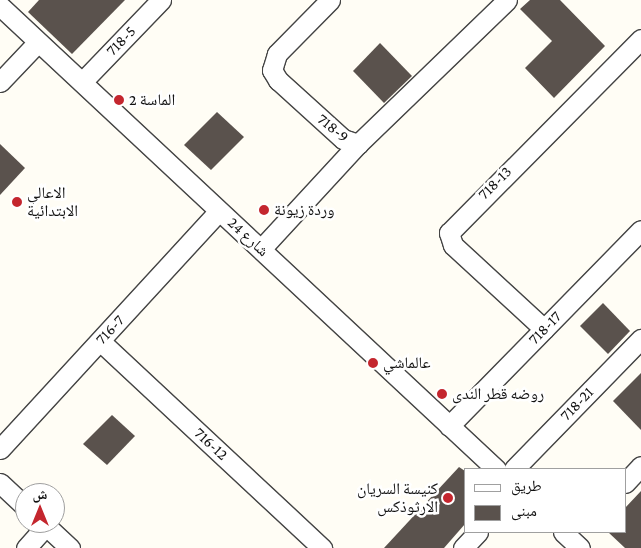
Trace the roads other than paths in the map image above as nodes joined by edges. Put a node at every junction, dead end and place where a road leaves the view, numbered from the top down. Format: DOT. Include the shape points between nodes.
graph roads {
  1 [pos="161,0"];
  2 [pos="330,0"];
  3 [pos="507,0"];
  4 [pos="0,6"];
  5 [pos="641,39"];
  6 [pos="38,42"];
  7 [pos="0,82"];
  8 [pos="82,82"];
  9 [pos="358,144"];
  10 [pos="219,211"];
  11 [pos="641,230"];
  12 [pos="261,249"];
  13 [pos="544,329"];
  14 [pos="641,339"];
  15 [pos="100,340"];
  16 [pos="449,426"];
  17 [pos="0,450"];
  18 [pos="641,466"];
  19 [pos="495,468"];
  20 [pos="515,468"];
  21 [pos="626,482"];
  22 [pos="0,483"];
  23 [pos="15,497"];
  24 [pos="38,533"];
  25 [pos="54,533"];
  26 [pos="477,533"];
  27 [pos="26,548"];
  28 [pos="70,548"];
  29 [pos="322,548"];
  30 [pos="463,548"];
  1 -- 8 [label="street, 718-5"];
  2 -- 9 [label="street, 718-9" via="277,54 272,70 278,80 343,139"];
  3 -- 9 [label="street, 718-9"];
  4 -- 6 [label="street, شارع 24"];
  5 -- 13 [label="street, 718-13" via="449,232 454,245"];
  6 -- 7 [label="street"];
  6 -- 8 [label="street, شارع 24"];
  8 -- 10 [label="street, شارع 24"];
  9 -- 12 [label="street"];
  10 -- 12 [label="street, شارع 24"];
  10 -- 15 [label="street, 716-7"];
  11 -- 13 [label="street, 718-17"];
  12 -- 16 [label="street, شارع 24"];
  13 -- 16 [label="street, 718-17"];
  14 -- 20 [label="street, 718-21"];
  15 -- 17 [label="street, 716-7"];
  15 -- 29 [label="street, 716-12"];
  16 -- 19 [label="street, شارع 24"];
  18 -- 21 [label="street"];
  22 -- 23 [label="street"];
  24 -- 27 [label="street"];
  25 -- 28 [label="street"];
  26 -- 30 [label="street"];
}
